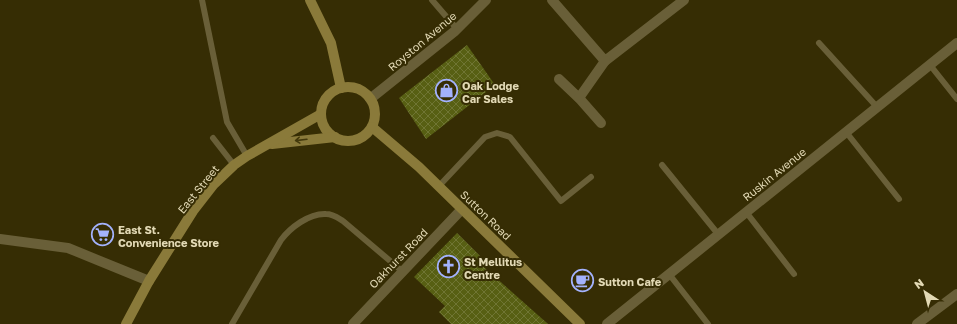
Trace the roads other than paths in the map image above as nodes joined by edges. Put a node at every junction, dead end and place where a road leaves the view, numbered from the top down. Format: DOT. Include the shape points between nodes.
graph roads {
  1 [pos="202,0"];
  2 [pos="310,0"];
  3 [pos="432,0"];
  4 [pos="486,0"];
  5 [pos="552,0"];
  6 [pos="684,0"];
  7 [pos="458,28"];
  8 [pos="819,43"];
  9 [pos="957,43"];
  10 [pos="605,61"];
  11 [pos="930,65"];
  12 [pos="559,79"];
  13 [pos="341,88"];
  14 [pos="579,98"];
  15 [pos="370,99"];
  16 [pos="957,99"];
  17 [pos="877,107"];
  18 [pos="321,114"];
  19 [pos="601,123"];
  20 [pos="372,127"];
  21 [pos="846,132"];
  22 [pos="335,137"];
  23 [pos="213,138"];
  24 [pos="266,145"];
  25 [pos="247,156"];
  26 [pos="234,165"];
  27 [pos="662,165"];
  28 [pos="591,177"];
  29 [pos="439,186"];
  30 [pos="899,199"];
  31 [pos="462,209"];
  32 [pos="746,212"];
  33 [pos="718,234"];
  34 [pos="0,239"];
  35 [pos="402,271"];
  36 [pos="669,274"];
  37 [pos="794,274"];
  38 [pos="149,281"];
  39 [pos="957,294"];
  40 [pos="126,324"];
  41 [pos="232,324"];
  42 [pos="353,324"];
  43 [pos="580,324"];
  44 [pos="607,324"];
  45 [pos="708,324"];
  46 [pos="918,324"];
  1 -- 25 [label="lane" via="227,122"];
  2 -- 13 [label="main road" via="331,43"];
  3 -- 7 [label="lane"];
  4 -- 7 [label="street, Royston Avenue"];
  5 -- 10 [label="street"];
  6 -- 10 [label="street"];
  7 -- 15 [label="street, Royston Avenue"];
  8 -- 17 [label="lane"];
  9 -- 11 [label="street, Ruskin Avenue"];
  10 -- 14 [label="street"];
  11 -- 16 [label="lane"];
  11 -- 17 [label="street, Ruskin Avenue"];
  12 -- 14 [label="street"];
  13 -- 15 [label="main road" via="358,88"];
  13 -- 18 [label="main road" via="327,97"];
  14 -- 19 [label="street"];
  15 -- 20 [label="main road" via="375,113"];
  17 -- 21 [label="street, Ruskin Avenue"];
  18 -- 22 [label="main road" via="323,123"];
  18 -- 24 [label="main road, East Street"];
  20 -- 22 [label="main road" via="356,139 345,140"];
  20 -- 29 [label="main road, Sutton Road"];
  21 -- 30 [label="lane"];
  21 -- 32 [label="street, Ruskin Avenue"];
  22 -- 24 [label="main road, East Street, one-way"];
  23 -- 26 [label="lane"];
  24 -- 25 [label="main road, East Street"];
  25 -- 26 [label="main road, East Street"];
  26 -- 38 [label="main road, East Street" via="214,184 193,211"];
  27 -- 33 [label="lane"];
  28 -- 29 [label="lane" via="561,201 510,137 497,133 486,137"];
  29 -- 31 [label="main road, Sutton Road"];
  31 -- 35 [label="street, Oakhurst Road"];
  31 -- 43 [label="main road, Sutton Road"];
  32 -- 33 [label="street, Ruskin Avenue"];
  32 -- 37 [label="lane"];
  33 -- 36 [label="street, Ruskin Avenue"];
  34 -- 38 [label="street" via="68,248"];
  35 -- 41 [label="lane" via="334,215 316,215 288,231 281,240"];
  35 -- 42 [label="street, Oakhurst Road"];
  36 -- 44 [label="street, Ruskin Avenue"];
  36 -- 45 [label="lane"];
  38 -- 40 [label="main road, East Street"];
  39 -- 46 [label="street"];
}
